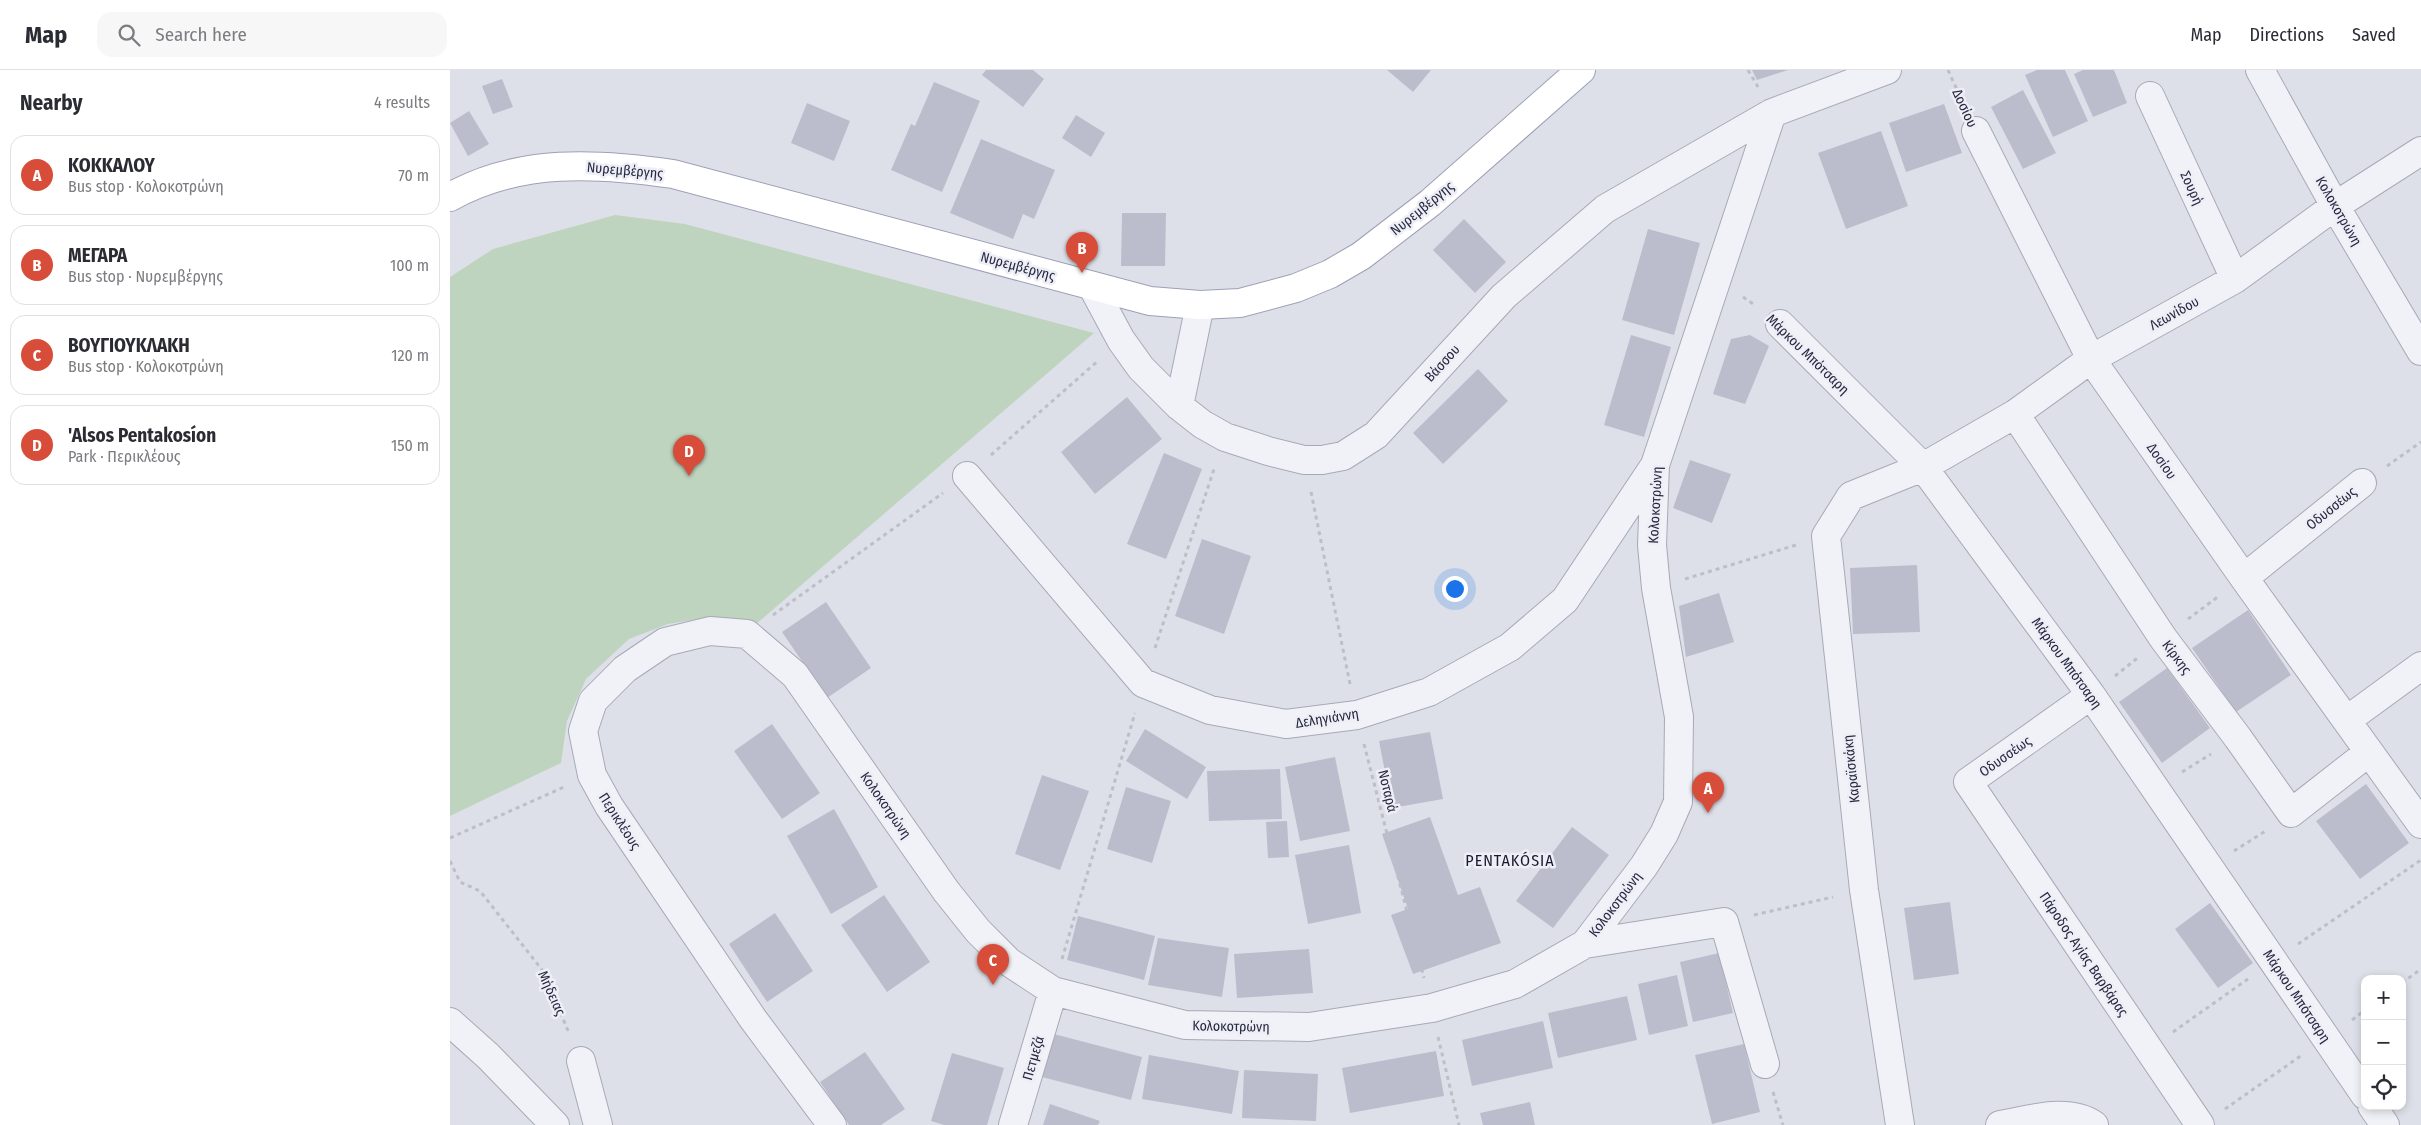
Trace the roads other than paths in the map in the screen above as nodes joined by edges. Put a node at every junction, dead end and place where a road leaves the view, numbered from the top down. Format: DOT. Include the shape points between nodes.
graph roads {
  1 [pos="1581,70"];
  2 [pos="1887,70"];
  3 [pos="2260,70"];
  4 [pos="2150,96"];
  5 [pos="1772,113"];
  6 [pos="1976,131"];
  7 [pos="2421,151"];
  8 [pos="450,197"];
  9 [pos="2335,206"];
  10 [pos="2235,279"];
  11 [pos="1092,286"];
  12 [pos="1200,305"];
  13 [pos="1780,324"];
  14 [pos="2421,351"];
  15 [pos="2091,359"];
  16 [pos="1179,406"];
  17 [pos="2015,414"];
  18 [pos="1655,465"];
  19 [pos="1923,467"];
  20 [pos="967,476"];
  21 [pos="2362,483"];
  22 [pos="2244,578"];
  23 [pos="2421,666"];
  24 [pos="795,675"];
  25 [pos="2091,695"];
  26 [pos="2347,720"];
  27 [pos="2369,752"];
  28 [pos="1968,782"];
  29 [pos="2421,824"];
  30 [pos="1585,944"];
  31 [pos="1053,991"];
  32 [pos="450,1022"];
  33 [pos="581,1061"];
  34 [pos="1765,1064"];
  35 [pos="2361,1089"];
  36 [pos="2375,1110"];
  37 [pos="2209,1120"];
  38 [pos="554,1125"];
  39 [pos="598,1125"];
  40 [pos="832,1125"];
  41 [pos="1013,1125"];
  42 [pos="1900,1125"];
  43 [pos="2000,1125"];
  44 [pos="2094,1125"];
  45 [pos="2385,1125"];
  1 -- 12 [label="main road, Νυρεμβέργης" via="1430,203 1361,256 1296,288 1240,303"];
  2 -- 5 [label="street"];
  3 -- 9 [label="street, Κολοκοτρώνη"];
  4 -- 10 [label="street, Σουρή"];
  5 -- 16 [label="street, Βάσσου" via="1605,209 1504,296 1376,435 1343,456 1304,460 1268,452 1225,437"];
  5 -- 18 [label="street, Κολοκοτρώνη"];
  6 -- 15 [label="street, Δοσίου"];
  7 -- 9 [label="street, Λεωνίδου"];
  8 -- 11 [label="main road, Νυρεμβέργης" via="497,177 535,169 574,165 624,167 673,174"];
  9 -- 10 [label="street, Λεωνίδου"];
  9 -- 14 [label="street, Κολοκοτρώνη"];
  10 -- 15 [label="street, Λεωνίδου"];
  11 -- 12 [label="main road, Νυρεμβέργης" via="1150,300"];
  11 -- 16 [label="street, Βάσσου" via="1141,368"];
  12 -- 16 [label="street"];
  13 -- 19 [label="street, Μάρκου Μπότσαρη"];
  15 -- 17 [label="street, Λεωνίδου"];
  15 -- 22 [label="street, Δοσίου"];
  17 -- 19 [label="street, Λεωνίδου"];
  17 -- 27 [label="street, Κίρκης" via="2163,638 2291,813"];
  18 -- 20 [label="street, Δεληγιάννη" via="1565,600 1510,647 1429,692 1357,715 1286,724 1210,710 1144,683"];
  18 -- 30 [label="street, Κολοκοτρώνη" via="1652,545 1656,588 1679,717 1678,802 1664,834 1644,866"];
  19 -- 25 [label="street, Μάρκου Μπότσαρη"];
  19 -- 42 [label="street, Καραϊσκάκη" via="1851,496 1826,536 1864,890"];
  21 -- 22 [label="street, Οδυσσέως"];
  22 -- 26 [label="street, Δοσίου"];
  23 -- 26 [label="street"];
  24 -- 31 [label="street, Κολοκοτρώνη" via="946,891 978,931 1009,962"];
  24 -- 40 [label="street, Περικλέους" via="747,634 710,631 665,642 625,669 593,702 583,731 592,775 609,806 753,1019"];
  25 -- 28 [label="street, Οδυσσέως"];
  25 -- 35 [label="street, Μάρκου Μπότσαρη"];
  26 -- 27 [label="street, Δοσίου"];
  27 -- 29 [label="street, Δοσίου"];
  28 -- 37 [label="street, Πάροδος Αγίας Βαρβάρας"];
  30 -- 31 [label="street, Κολοκοτρώνη" via="1515,984 1432,1008 1309,1027 1186,1025"];
  30 -- 34 [label="street" via="1724,922"];
  31 -- 41 [label="street, Πετμεζά"];
  32 -- 38 [label="street" via="488,1056"];
  33 -- 39 [label="street"];
  36 -- 45 [label="street"];
  43 -- 44 [label="street" via="2072,1116"];
}
